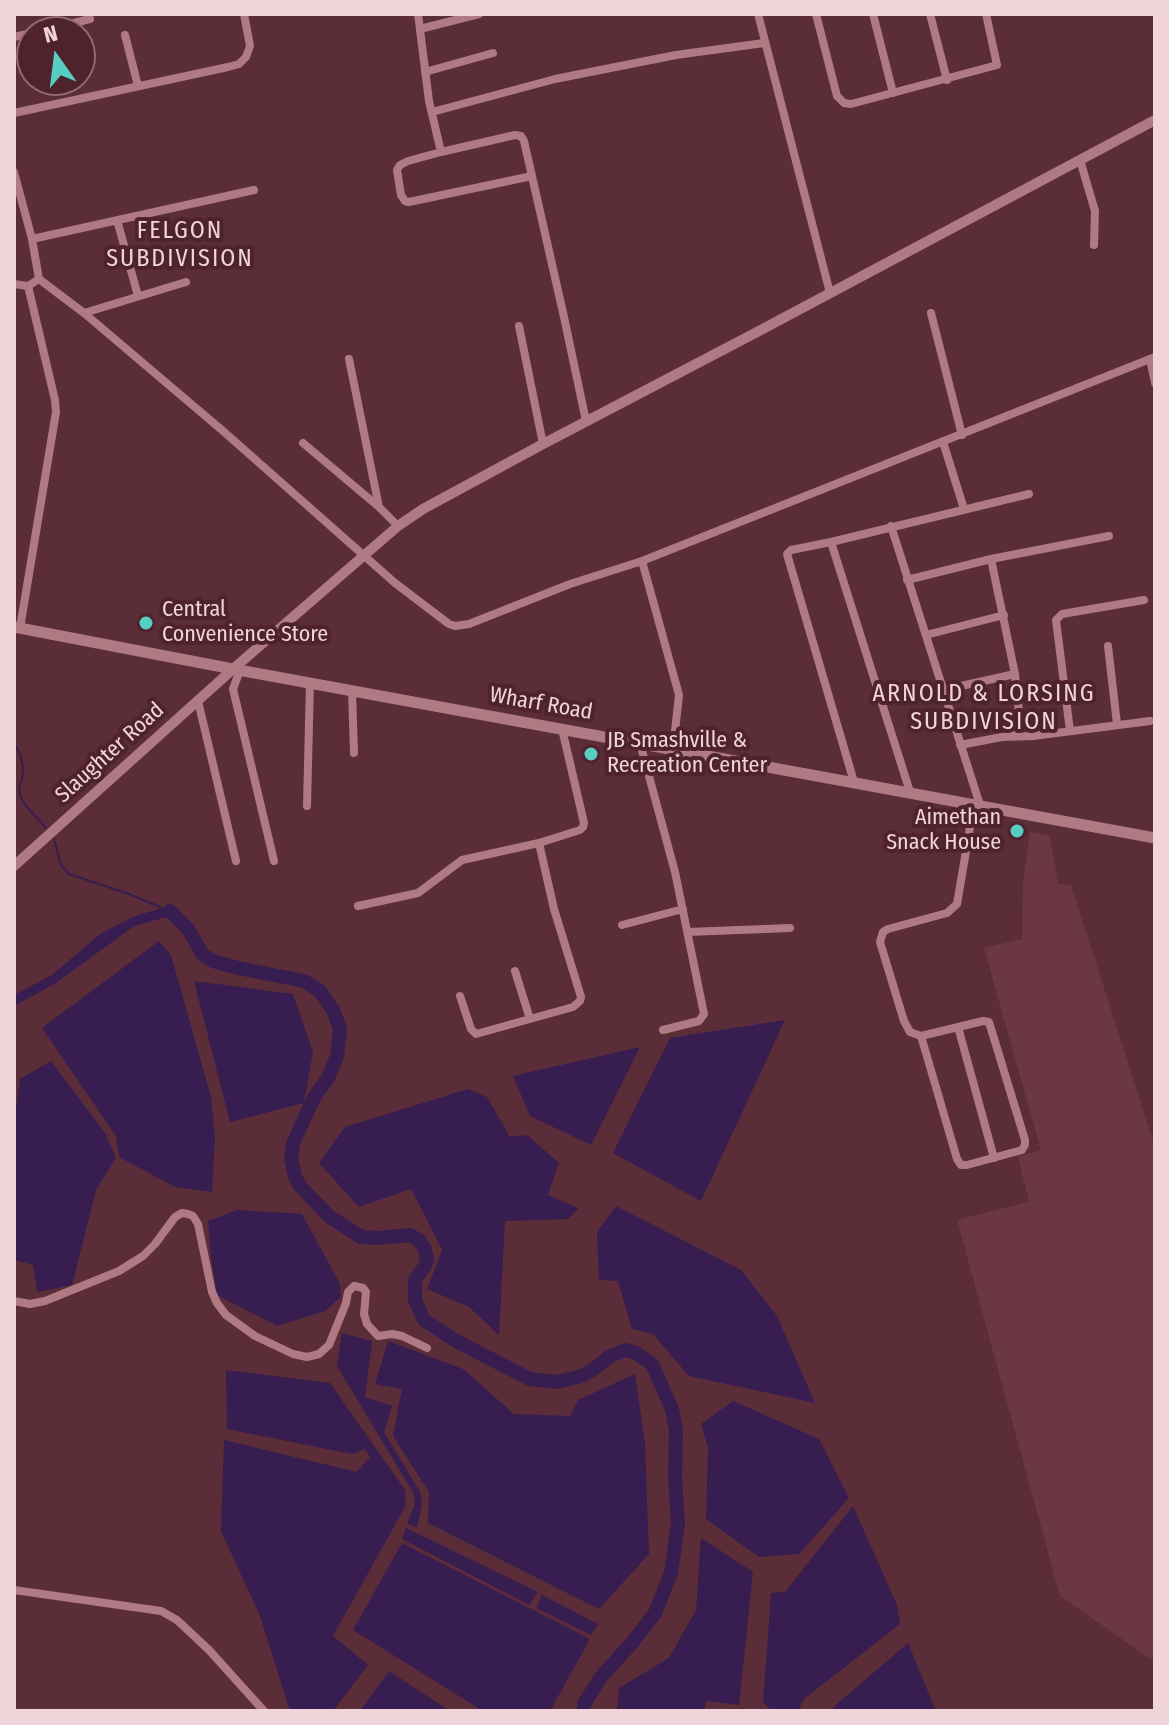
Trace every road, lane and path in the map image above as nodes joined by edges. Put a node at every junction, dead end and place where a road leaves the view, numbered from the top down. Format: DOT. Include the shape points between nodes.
graph roads {
  1 [pos="245,14"];
  2 [pos="418,14"];
  3 [pos="479,14"];
  4 [pos="758,14"];
  5 [pos="816,14"];
  6 [pos="873,14"];
  7 [pos="930,14"];
  8 [pos="986,14"];
  9 [pos="420,29"];
  10 [pos="125,35"];
  11 [pos="764,43"];
  12 [pos="493,53"];
  13 [pos="425,72"];
  14 [pos="947,80"];
  15 [pos="138,86"];
  16 [pos="893,93"];
  17 [pos="432,112"];
  18 [pos="14,113"];
  19 [pos="1155,120"];
  20 [pos="441,152"];
  21 [pos="1080,160"];
  22 [pos="14,172"];
  23 [pos="532,176"];
  24 [pos="254,190"];
  25 [pos="117,220"];
  26 [pos="32,239"];
  27 [pos="1094,245"];
  28 [pos="39,279"];
  29 [pos="186,282"];
  30 [pos="14,284"];
  31 [pos="28,286"];
  32 [pos="830,293"];
  33 [pos="138,296"];
  34 [pos="84,313"];
  35 [pos="931,313"];
  36 [pos="519,326"];
  37 [pos="1152,358"];
  38 [pos="349,359"];
  39 [pos="1155,383"];
  40 [pos="586,421"];
  41 [pos="962,435"];
  42 [pos="943,442"];
  43 [pos="303,443"];
  44 [pos="543,444"];
  45 [pos="1029,494"];
  46 [pos="379,507"];
  47 [pos="964,509"];
  48 [pos="398,526"];
  49 [pos="891,526"];
  50 [pos="1109,536"];
  51 [pos="831,542"];
  52 [pos="364,557"];
  53 [pos="991,559"];
  54 [pos="642,561"];
  55 [pos="907,580"];
  56 [pos="1144,600"];
  57 [pos="1004,615"];
  58 [pos="17,628"];
  59 [pos="926,635"];
  60 [pos="1108,646"];
  61 [pos="237,670"];
  62 [pos="1015,674"];
  63 [pos="310,682"];
  64 [pos="352,690"];
  65 [pos="943,690"];
  66 [pos="198,701"];
  67 [pos="1150,721"];
  68 [pos="1117,724"];
  69 [pos="562,729"];
  70 [pos="1070,731"];
  71 [pos="1012,736"];
  72 [pos="640,743"];
  73 [pos="960,745"];
  74 [pos="673,749"];
  75 [pos="354,753"];
  76 [pos="854,782"];
  77 [pos="910,792"];
  78 [pos="977,805"];
  79 [pos="307,806"];
  80 [pos="1155,838"];
  81 [pos="539,843"];
  82 [pos="236,861"];
  83 [pos="274,861"];
  84 [pos="14,866"];
  85 [pos="358,906"];
  86 [pos="683,909"];
  87 [pos="622,925"];
  88 [pos="790,928"];
  89 [pos="688,932"];
  90 [pos="515,971"];
  91 [pos="460,996"];
  92 [pos="530,1019"];
  93 [pos="958,1027"];
  94 [pos="663,1030"];
  95 [pos="921,1036"];
  96 [pos="994,1158"];
  97 [pos="14,1301"];
  98 [pos="427,1348"];
  99 [pos="14,1590"];
  100 [pos="264,1711"];
  1 -- 15 [label="street" via="250,46 239,64"];
  2 -- 9 [label="street"];
  3 -- 9 [label="street"];
  4 -- 11 [label="street"];
  5 -- 16 [label="street" via="840,101 851,104"];
  6 -- 16 [label="street"];
  7 -- 14 [label="street"];
  8 -- 14 [label="street" via="998,64"];
  9 -- 13 [label="street"];
  10 -- 15 [label="street"];
  11 -- 17 [label="street" via="555,79"];
  11 -- 32 [label="street"];
  12 -- 13 [label="street"];
  13 -- 17 [label="street"];
  14 -- 16 [label="street"];
  15 -- 18 [label="street"];
  17 -- 20 [label="street"];
  19 -- 21 [label="street, Slaughter Road"];
  20 -- 23 [label="street" via="519,135"];
  20 -- 23 [label="street" via="400,165 397,175 405,201"];
  21 -- 27 [label="street" via="1095,211"];
  21 -- 32 [label="street, Slaughter Road"];
  22 -- 26 [label="street"];
  23 -- 40 [label="street"];
  24 -- 25 [label="street"];
  25 -- 26 [label="street"];
  25 -- 33 [label="street"];
  26 -- 28 [label="street"];
  28 -- 31 [label="street"];
  28 -- 34 [label="street"];
  29 -- 33 [label="street"];
  30 -- 31 [label="street"];
  31 -- 58 [label="street" via="56,412"];
  32 -- 40 [label="street, Slaughter Road"];
  33 -- 34 [label="street"];
  34 -- 52 [label="street"];
  35 -- 41 [label="street"];
  36 -- 44 [label="street"];
  37 -- 39 [label="street"];
  37 -- 41 [label="street"];
  38 -- 46 [label="street"];
  40 -- 44 [label="street, Slaughter Road"];
  41 -- 42 [label="street"];
  42 -- 47 [label="street"];
  42 -- 54 [label="street"];
  43 -- 46 [label="street"];
  44 -- 48 [label="street, Slaughter Road"];
  45 -- 47 [label="street"];
  46 -- 48 [label="street"];
  47 -- 49 [label="street"];
  48 -- 52 [label="street, Slaughter Road"];
  49 -- 51 [label="street"];
  49 -- 55 [label="street"];
  50 -- 53 [label="street"];
  51 -- 76 [label="street" via="787,554"];
  51 -- 77 [label="street"];
  52 -- 54 [label="street" via="455,626"];
  52 -- 61 [label="street, Slaughter Road"];
  53 -- 55 [label="street"];
  53 -- 57 [label="street"];
  54 -- 74 [label="street" via="679,695"];
  55 -- 59 [label="street"];
  56 -- 70 [label="street" via="1058,616"];
  57 -- 59 [label="street"];
  57 -- 62 [label="street"];
  58 -- 61 [label="main road, Wharf Road"];
  59 -- 65 [label="street"];
  60 -- 68 [label="street"];
  61 -- 63 [label="main road, Wharf Road"];
  61 -- 66 [label="street, Slaughter Road"];
  61 -- 83 [label="street" via="233,689"];
  62 -- 65 [label="street"];
  62 -- 71 [label="street" via="1020,722"];
  63 -- 64 [label="main road, Wharf Road"];
  63 -- 79 [label="street"];
  64 -- 69 [label="main road, Wharf Road"];
  64 -- 75 [label="street"];
  65 -- 73 [label="street"];
  66 -- 82 [label="street"];
  66 -- 84 [label="street, Slaughter Road"];
  67 -- 68 [label="street"];
  68 -- 70 [label="street"];
  69 -- 72 [label="main road, Wharf Road"];
  69 -- 81 [label="street" via="583,827"];
  70 -- 71 [label="street"];
  71 -- 73 [label="street"];
  72 -- 74 [label="main road, Wharf Road"];
  72 -- 86 [label="street"];
  73 -- 78 [label="street"];
  74 -- 76 [label="main road, Wharf Road"];
  76 -- 77 [label="main road, Wharf Road"];
  77 -- 78 [label="main road, Wharf Road"];
  78 -- 80 [label="main road, Wharf Road"];
  78 -- 95 [label="street" via="957,904 947,913 888,929 881,936 904,1021 910,1032"];
  81 -- 85 [label="street" via="462,860 418,893"];
  81 -- 92 [label="street" via="581,997 573,1007"];
  86 -- 87 [label="street"];
  86 -- 89 [label="street"];
  88 -- 89 [label="street"];
  89 -- 94 [label="street" via="704,1017"];
  90 -- 92 [label="street"];
  91 -- 92 [label="street" via="473,1033"];
  93 -- 95 [label="street"];
  93 -- 96 [label="street"];
  93 -- 96 [label="street" via="989,1022 1025,1140 1022,1150"];
  95 -- 96 [label="street" via="959,1163"];
  97 -- 98 [label="street" via="45,1301 119,1271 143,1256 182,1213 198,1224 217,1303 255,1336 293,1354 319,1354 329,1345 354,1286 366,1292 364,1314 378,1336 402,1336"];
  99 -- 100 [label="street" via="161,1611 209,1650"];
}
